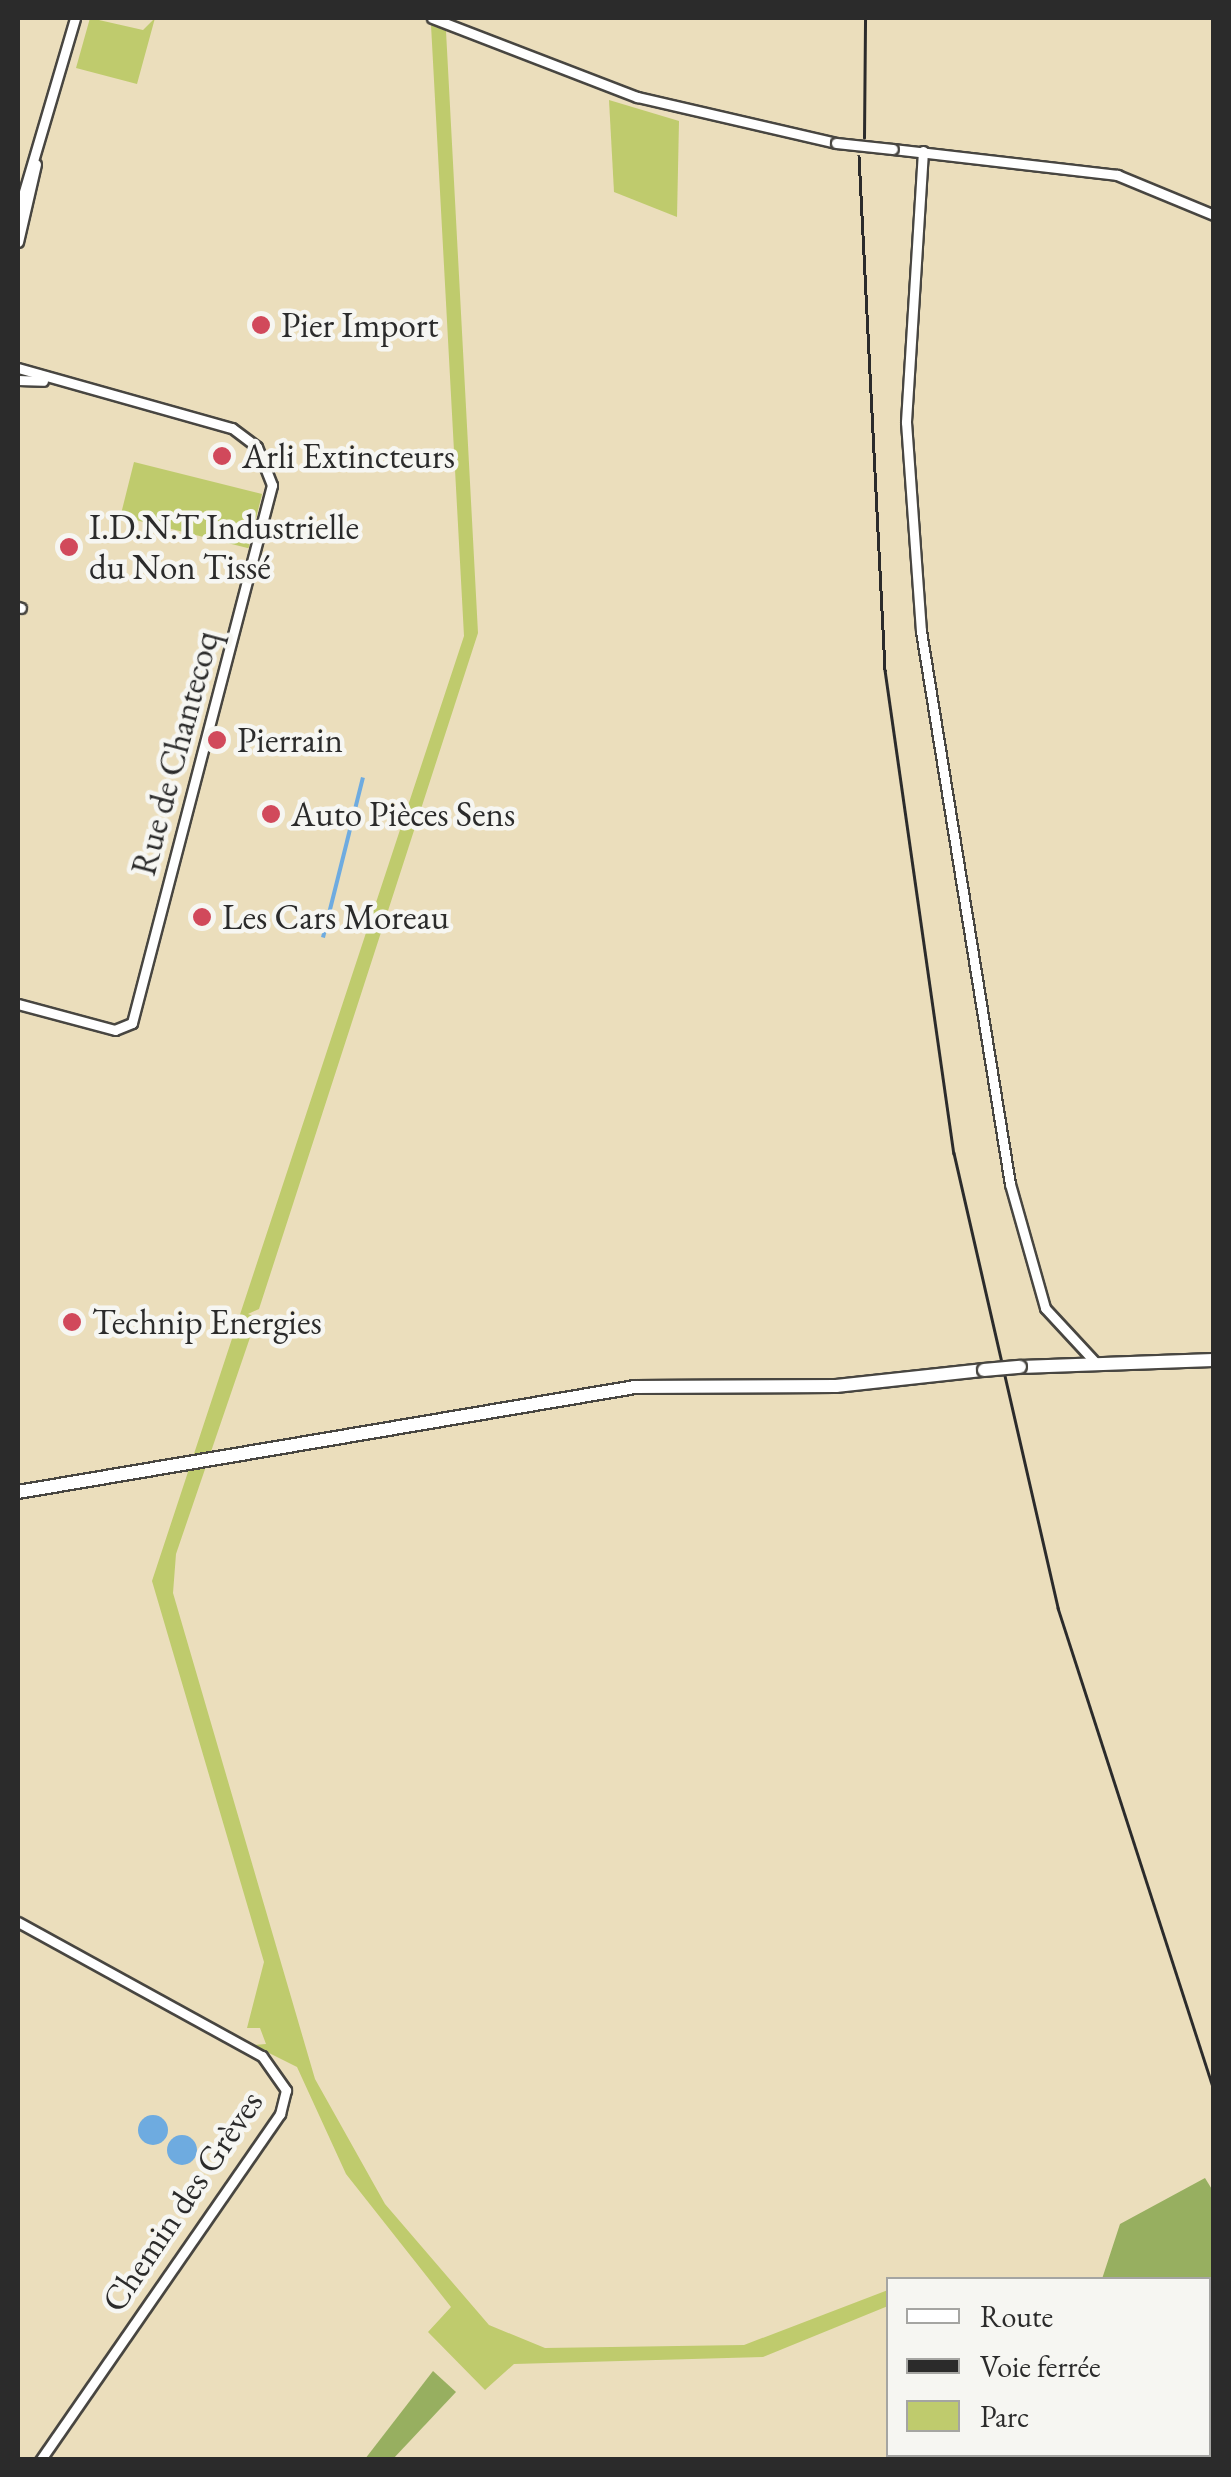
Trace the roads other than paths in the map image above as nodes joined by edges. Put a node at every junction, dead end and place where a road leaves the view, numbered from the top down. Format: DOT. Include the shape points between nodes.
graph roads {
  1 [pos="74,18"];
  2 [pos="432,18"];
  3 [pos="923,151"];
  4 [pos="36,164"];
  5 [pos="18,212"];
  6 [pos="1214,215"];
  7 [pos="18,242"];
  8 [pos="18,368"];
  9 [pos="18,380"];
  10 [pos="90,390"];
  11 [pos="18,1004"];
  12 [pos="1210,1358"];
  13 [pos="1095,1362"];
  14 [pos="18,1492"];
  15 [pos="18,1922"];
  16 [pos="40,2460"];
  1 -- 4 [label="street"];
  2 -- 3 [label="street, bridge" via="637,97 836,143"];
  3 -- 6 [label="street" via="1117,175"];
  3 -- 13 [label="street" via="906,422 921,631 1010,1184 1045,1308"];
  4 -- 5 [label="street"];
  4 -- 7 [label="street"];
  8 -- 10 [label="street, Rue de Chantecoq"];
  9 -- 10 [label="street"];
  10 -- 11 [label="street, Rue de Chantecoq" via="241,432 263,456 272,485 128,1029"];
  12 -- 13 [label="street"];
  13 -- 14 [label="street, bridge" via="836,1386 635,1387 210,1465"];
  15 -- 16 [label="street, Chemin des Grèves" via="262,2056 286,2090 280,2114"];
}
